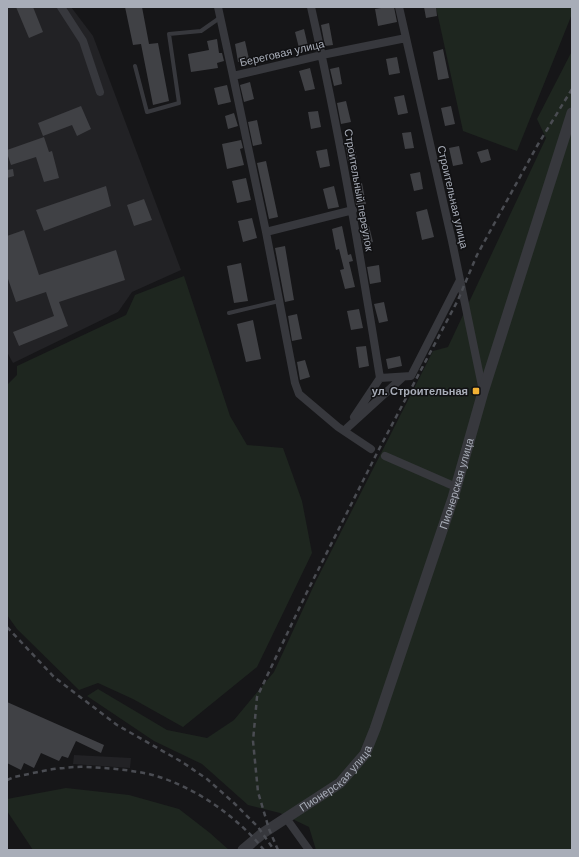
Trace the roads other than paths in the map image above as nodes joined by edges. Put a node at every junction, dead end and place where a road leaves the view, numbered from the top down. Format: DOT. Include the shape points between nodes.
graph roads {
  1 [pos="61,7"];
  2 [pos="218,7"];
  3 [pos="311,7"];
  4 [pos="399,7"];
  5 [pos="221,17"];
  6 [pos="406,38"];
  7 [pos="322,55"];
  8 [pos="135,66"];
  9 [pos="233,76"];
  10 [pos="100,92"];
  11 [pos="572,113"];
  12 [pos="352,210"];
  13 [pos="266,232"];
  14 [pos="460,280"];
  15 [pos="279,301"];
  16 [pos="229,314"];
  17 [pos="403,377"];
  18 [pos="380,378"];
  19 [pos="483,392"];
  20 [pos="346,430"];
  21 [pos="371,449"];
  22 [pos="385,456"];
  23 [pos="456,487"];
  24 [pos="286,818"];
  25 [pos="243,850"];
  26 [pos="310,850"];
  1 -- 10 [label="street" via="83,41"];
  2 -- 5 [label="street, Береговая улица"];
  3 -- 7 [label="street, Строительный переулок"];
  4 -- 6 [label="street, Строительная улица"];
  5 -- 8 [label="lane" via="201,31 169,34 179,103 147,112"];
  5 -- 9 [label="street, Береговая улица"];
  6 -- 7 [label="street, Береговая улица"];
  6 -- 14 [label="street, Строительная улица"];
  7 -- 9 [label="street, Береговая улица"];
  7 -- 12 [label="street, Строительный переулок"];
  9 -- 13 [label="street"];
  11 -- 19 [label="street, Пионерская улица"];
  12 -- 13 [label="street"];
  12 -- 18 [label="street, Строительный переулок"];
  13 -- 15 [label="street"];
  14 -- 17 [label="street" via="411,376"];
  14 -- 19 [label="street, Строительная улица"];
  15 -- 16 [label="lane"];
  15 -- 20 [label="street" via="299,394"];
  17 -- 18 [label="street"];
  17 -- 20 [label="street"];
  18 -- 20 [label="street"];
  19 -- 23 [label="street, Пионерская улица"];
  20 -- 21 [label="street"];
  22 -- 23 [label="street"];
  23 -- 24 [label="street, Пионерская улица" via="375,729 364,754 340,783"];
  24 -- 25 [label="street, Пионерская улица"];
  24 -- 26 [label="street"];
}
